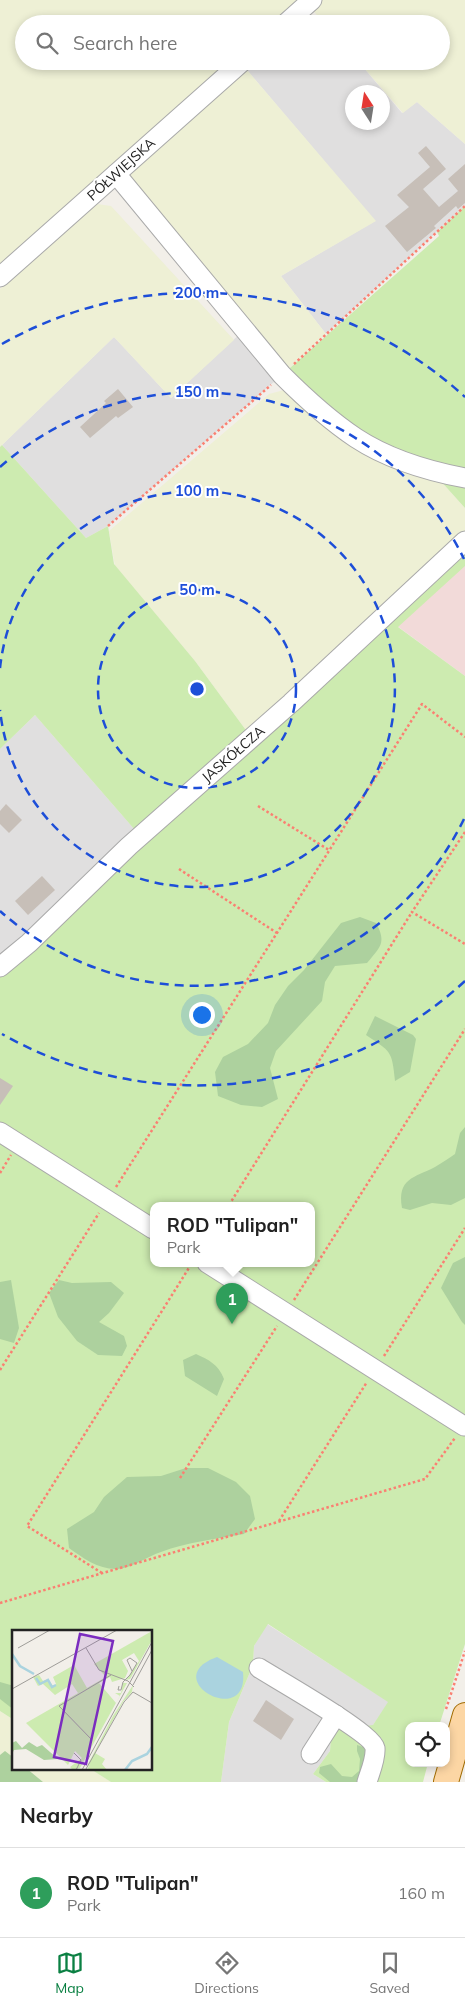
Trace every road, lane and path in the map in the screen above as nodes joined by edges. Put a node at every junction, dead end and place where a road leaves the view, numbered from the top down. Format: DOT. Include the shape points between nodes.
graph roads {
  1 [pos="312,0"];
  2 [pos="295,15"];
  3 [pos="233,70"];
  4 [pos="116,174"];
  5 [pos="0,277"];
  6 [pos="465,478"];
  7 [pos="465,541"];
  8 [pos="465,737"];
  9 [pos="258,806"];
  10 [pos="465,832"];
  11 [pos="329,850"];
  12 [pos="179,869"];
  13 [pos="412,912"];
  14 [pos="277,933"];
  15 [pos="465,944"];
  16 [pos="0,967"];
  17 [pos="465,1030"];
  18 [pos="0,1132"];
  19 [pos="108,1200"];
  20 [pos="230,1202"];
  21 [pos="150,1227"];
  22 [pos="189,1267"];
  23 [pos="213,1267"];
  24 [pos="286,1313"];
  25 [pos="0,1370"];
  26 [pos="464,1426"];
  27 [pos="180,1478"];
  28 [pos="102,1573"];
  29 [pos="0,1603"];
  30 [pos="465,1651"];
  31 [pos="259,1668"];
  32 [pos="455,1714"];
  33 [pos="336,1715"];
  34 [pos="311,1754"];
  35 [pos="367,1782"];
  36 [pos="446,1782"];
  1 -- 2 [label="street"];
  3 -- 4 [label="street, PÓŁWIEJSKA"];
  4 -- 5 [label="street, PÓŁWIEJSKA"];
  4 -- 6 [label="street" via="282,375 313,405 357,438 400,460"];
  7 -- 16 [label="street, JASKÓŁCZA"];
  8 -- 11 [label="path" via="422,704"];
  9 -- 11 [label="path"];
  10 -- 13 [label="path"];
  11 -- 14 [label="path"];
  12 -- 14 [label="path"];
  13 -- 15 [label="path"];
  13 -- 20 [label="path"];
  14 -- 19 [label="path"];
  17 -- 24 [label="path"];
  18 -- 19 [label="street"];
  19 -- 21 [label="street"];
  19 -- 25 [label="path"];
  22 -- 28 [label="path" via="27,1526"];
  23 -- 24 [label="street"];
  24 -- 26 [label="street"];
  24 -- 27 [label="path"];
  26 -- 28 [label="path" via="426,1479"];
  28 -- 29 [label="path"];
  30 -- 32 [label="path"];
  31 -- 33 [label="street"];
  32 -- 36 [label="main road"];
  33 -- 34 [label="street"];
  33 -- 35 [label="street" via="371,1741 374,1757"];
}
